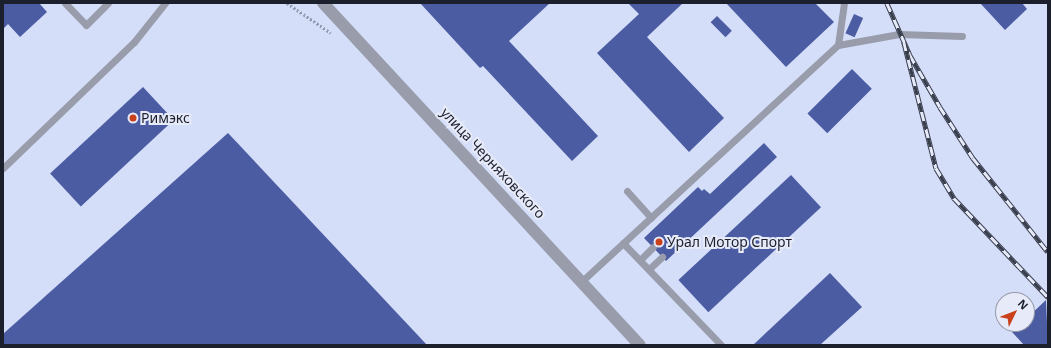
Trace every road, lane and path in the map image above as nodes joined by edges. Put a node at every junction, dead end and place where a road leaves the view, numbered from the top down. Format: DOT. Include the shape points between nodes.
graph roads {
  1 [pos="65,3"];
  2 [pos="108,3"];
  3 [pos="165,3"];
  4 [pos="323,3"];
  5 [pos="844,3"];
  6 [pos="962,36"];
  7 [pos="838,45"];
  8 [pos="3,168"];
  9 [pos="627,191"];
  10 [pos="650,218"];
  11 [pos="623,243"];
  12 [pos="653,247"];
  13 [pos="662,257"];
  14 [pos="640,260"];
  15 [pos="648,269"];
  16 [pos="582,280"];
  17 [pos="640,345"];
  18 [pos="721,345"];
  1 -- 2 [label="lane" via="86,25"];
  3 -- 8 [label="lane" via="134,42"];
  4 -- 16 [label="street, улица Черняховского"];
  5 -- 7 [label="lane"];
  6 -- 7 [label="lane" via="899,34"];
  7 -- 10 [label="lane"];
  9 -- 10 [label="lane"];
  10 -- 11 [label="lane"];
  11 -- 14 [label="lane"];
  11 -- 16 [label="lane"];
  12 -- 14 [label="lane"];
  13 -- 15 [label="lane"];
  14 -- 15 [label="lane"];
  15 -- 18 [label="lane"];
  16 -- 17 [label="street, улица Черняховского"];
}
